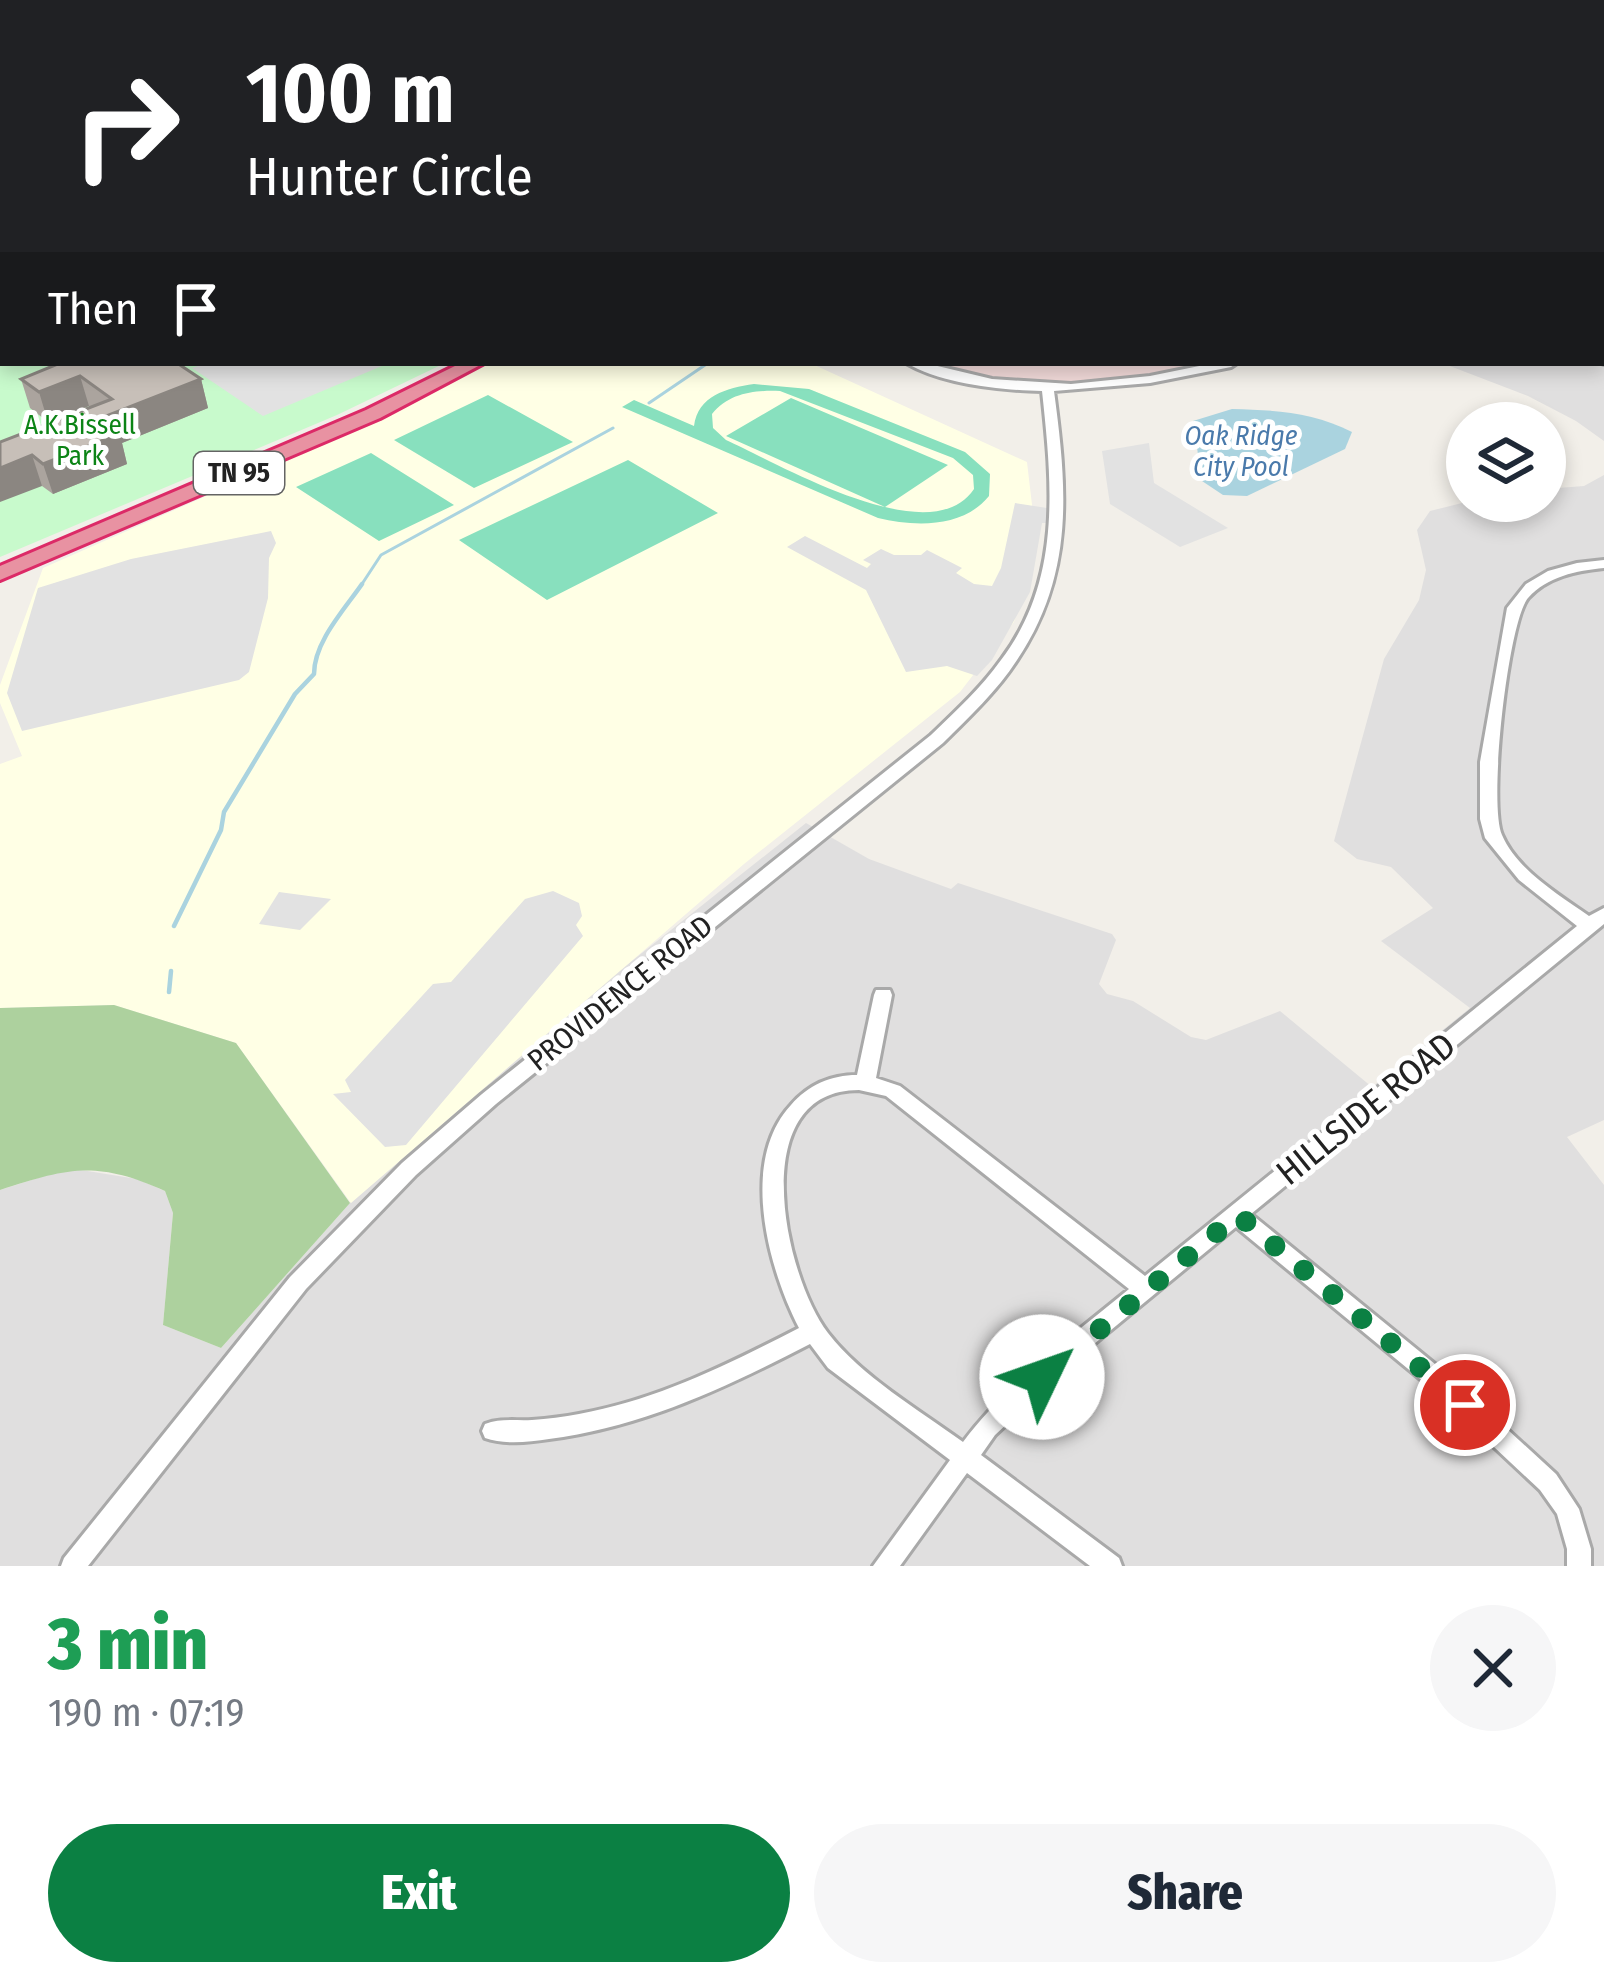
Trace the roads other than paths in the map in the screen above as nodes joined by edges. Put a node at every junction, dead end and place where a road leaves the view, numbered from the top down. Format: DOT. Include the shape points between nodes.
graph roads {
  1 [pos="446,366"];
  2 [pos="469,366"];
  3 [pos="922,366"];
  4 [pos="1218,366"];
  5 [pos="1048,391"];
  6 [pos="1604,564"];
  7 [pos="0,571"];
  8 [pos="1597,920"];
  9 [pos="883,995"];
  10 [pos="866,1080"];
  11 [pos="1238,1215"];
  12 [pos="1144,1288"];
  13 [pos="813,1332"];
  14 [pos="493,1431"];
  15 [pos="962,1458"];
  16 [pos="73,1566"];
  17 [pos="885,1566"];
  18 [pos="1110,1566"];
  19 [pos="1579,1566"];
  1 -- 7 [label="highway, TN 95"];
  2 -- 7 [label="highway, TN 95"];
  3 -- 5 [label="street"];
  4 -- 5 [label="street" via="1127,386"];
  5 -- 16 [label="street, PROVIDENCE ROAD" via="1059,488 1054,568 999,677 937,740 398,1180 298,1283"];
  6 -- 8 [label="street" via="1553,573 1514,608 1484,801 1491,834 1515,868"];
  8 -- 11 [label="street, HILLSIDE ROAD"];
  9 -- 10 [label="street"];
  10 -- 12 [label="street" via="922,1113"];
  10 -- 13 [label="street" via="842,1081 795,1109 772,1161 789,1278"];
  11 -- 12 [label="street, HILLSIDE ROAD"];
  11 -- 19 [label="street" via="1548,1482 1568,1509"];
  12 -- 15 [label="street, HILLSIDE ROAD"];
  13 -- 14 [label="street" via="612,1419"];
  13 -- 15 [label="street" via="836,1361"];
  15 -- 17 [label="street, HILLSIDE ROAD"];
  15 -- 18 [label="street"];
}
